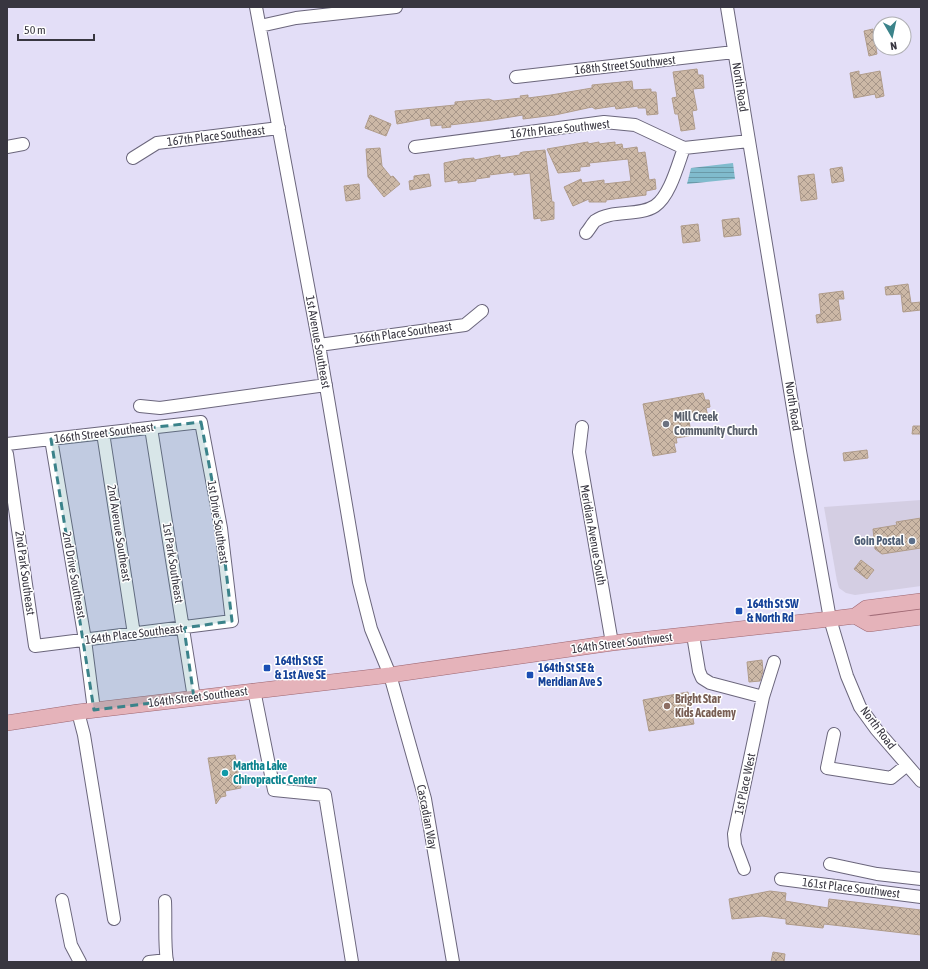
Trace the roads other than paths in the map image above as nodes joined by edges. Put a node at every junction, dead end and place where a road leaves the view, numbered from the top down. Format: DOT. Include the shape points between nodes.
graph roads {
  1 [pos="256,7"];
  2 [pos="396,7"];
  3 [pos="727,7"];
  4 [pos="260,26"];
  5 [pos="734,52"];
  6 [pos="516,77"];
  7 [pos="279,128"];
  8 [pos="749,141"];
  9 [pos="23,144"];
  10 [pos="7,147"];
  11 [pos="415,147"];
  12 [pos="684,148"];
  13 [pos="133,158"];
  14 [pos="586,233"];
  15 [pos="482,311"];
  16 [pos="319,345"];
  17 [pos="326,385"];
  18 [pos="140,406"];
  19 [pos="201,422"];
  20 [pos="582,427"];
  21 [pos="151,428"];
  22 [pos="103,433"];
  23 [pos="51,439"];
  24 [pos="7,444"];
  25 [pos="7,454"];
  26 [pos="921,601"];
  27 [pos="855,616"];
  28 [pos="921,618"];
  29 [pos="830,620"];
  30 [pos="232,621"];
  31 [pos="184,628"];
  32 [pos="134,634"];
  33 [pos="693,635"];
  34 [pos="85,640"];
  35 [pos="612,644"];
  36 [pos="36,646"];
  37 [pos="774,662"];
  38 [pos="390,675"];
  39 [pos="254,690"];
  40 [pos="763,697"];
  41 [pos="194,698"];
  42 [pos="94,710"];
  43 [pos="78,712"];
  44 [pos="7,723"];
  45 [pos="834,734"];
  46 [pos="907,765"];
  47 [pos="921,781"];
  48 [pos="830,864"];
  49 [pos="744,869"];
  50 [pos="781,879"];
  51 [pos="921,879"];
  52 [pos="921,897"];
  53 [pos="62,900"];
  54 [pos="165,901"];
  55 [pos="114,919"];
  56 [pos="167,961"];
  57 [pos="80,962"];
  58 [pos="149,962"];
  59 [pos="352,962"];
  60 [pos="453,962"];
  1 -- 4 [label="street, 1st Avenue Southeast"];
  2 -- 4 [label="street" via="296,18"];
  3 -- 5 [label="street, North Road"];
  4 -- 7 [label="street, 1st Avenue Southeast"];
  5 -- 6 [label="street, 168th Street Southwest"];
  5 -- 8 [label="street, North Road"];
  7 -- 13 [label="street, 167th Place Southeast" via="157,143"];
  7 -- 16 [label="street, 1st Avenue Southeast"];
  8 -- 12 [label="street"];
  8 -- 29 [label="street, North Road"];
  9 -- 10 [label="street"];
  11 -- 12 [label="street, 167th Place Southwest" via="604,122 635,125"];
  12 -- 14 [label="street" via="669,186 656,206 595,221"];
  15 -- 16 [label="street, 166th Place Southeast" via="466,325"];
  16 -- 17 [label="street, 1st Avenue Southeast"];
  17 -- 18 [label="street" via="160,408"];
  17 -- 38 [label="street, 1st Avenue Southeast" via="359,582 371,629"];
  19 -- 21 [label="street, 166th Street Southeast"];
  19 -- 30 [label="street, 1st Drive Southeast" via="221,528"];
  20 -- 35 [label="street, Meridian Avenue South" via="579,452"];
  21 -- 22 [label="street, 166th Street Southeast"];
  21 -- 31 [label="street, 1st Park Southeast"];
  22 -- 23 [label="street, 166th Street Southeast"];
  22 -- 32 [label="street, 2nd Avenue Southeast"];
  23 -- 24 [label="street, 166th Street Southeast"];
  23 -- 34 [label="street, 2nd Drive Southeast"];
  25 -- 36 [label="street, 2nd Park Southeast"];
  26 -- 27 [label="main road, 164th Street Southwest" via="866,608"];
  27 -- 28 [label="main road" via="869,624"];
  27 -- 29 [label="main road, 164th Street Southwest"];
  29 -- 33 [label="main road, 164th Street Southwest"];
  29 -- 46 [label="street, North Road" via="847,676 860,707"];
  30 -- 31 [label="street, 164th Place Southeast"];
  31 -- 32 [label="street, 164th Place Southeast"];
  31 -- 41 [label="street, 1st Park Southeast"];
  32 -- 34 [label="street, 164th Place Southeast"];
  33 -- 35 [label="main road, 164th Street Southwest"];
  33 -- 40 [label="street" via="702,678"];
  34 -- 36 [label="street, 164th Place Southeast"];
  34 -- 42 [label="street, 2nd Drive Southeast"];
  35 -- 38 [label="main road, 164th Street Southwest"];
  37 -- 40 [label="street, 1st Place West"];
  38 -- 39 [label="main road, 164th Street Southeast"];
  38 -- 60 [label="street, Cascadian Way" via="425,799"];
  39 -- 41 [label="main road, 164th Street Southeast"];
  39 -- 59 [label="street" via="274,790 325,795"];
  40 -- 49 [label="street, 1st Place West" via="734,834 735,845"];
  41 -- 42 [label="main road, 164th Street Southeast"];
  42 -- 43 [label="main road, 164th Street Southeast"];
  43 -- 44 [label="main road, 164th Street Southeast"];
  43 -- 55 [label="street" via="84,734"];
  45 -- 46 [label="street" via="827,768 890,778"];
  46 -- 47 [label="street, North Road"];
  48 -- 51 [label="street" via="877,874"];
  50 -- 52 [label="street, 161st Place Southwest"];
  53 -- 57 [label="street" via="71,945"];
  54 -- 56 [label="street" via="167,929 164,939"];
  56 -- 58 [label="street"];
}
